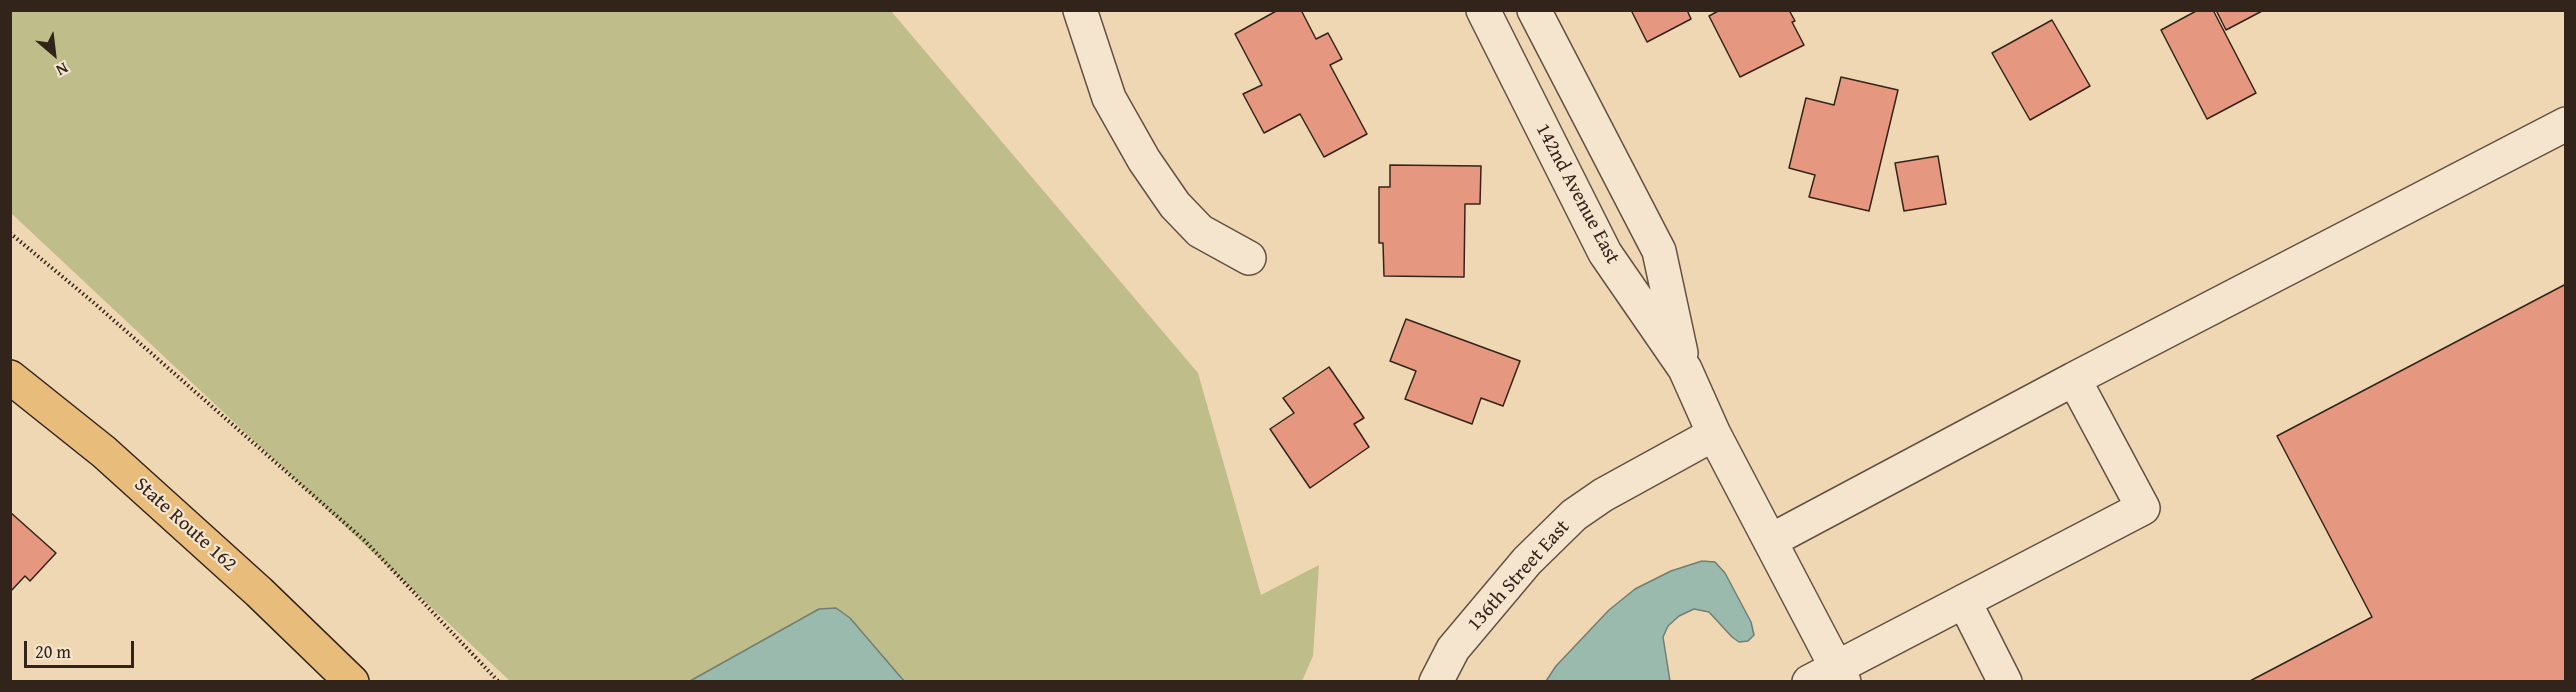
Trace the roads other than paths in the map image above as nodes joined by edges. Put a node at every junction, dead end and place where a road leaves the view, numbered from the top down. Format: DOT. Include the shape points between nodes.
graph roads {
  1 [pos="1080,10"];
  2 [pos="1483,10"];
  3 [pos="1534,10"];
  4 [pos="2565,124"];
  5 [pos="1249,258"];
  6 [pos="1685,369"];
  7 [pos="10,377"];
  8 [pos="2074,379"];
  9 [pos="1714,434"];
  10 [pos="1770,541"];
  11 [pos="1964,601"];
  12 [pos="1830,677"];
  13 [pos="352,681"];
  14 [pos="1436,681"];
  15 [pos="2005,681"];
  1 -- 5 [label="street" via="1108,98 1175,206 1200,231"];
  2 -- 6 [label="street, 142nd Avenue East" via="1605,253"];
  3 -- 6 [label="street, 142nd Avenue East" via="1659,250"];
  4 -- 8 [label="street"];
  6 -- 9 [label="street, 142nd Avenue East"];
  7 -- 13 [label="main road, State Route 162" via="112,459"];
  8 -- 10 [label="street"];
  8 -- 11 [label="street" via="2143,508"];
  9 -- 10 [label="street, 142nd Avenue East"];
  9 -- 14 [label="street, 136th Street East" via="1603,495 1574,516 1527,561 1461,640"];
  10 -- 12 [label="street, 142nd Avenue East"];
  11 -- 12 [label="street"];
  11 -- 15 [label="street"];
}
